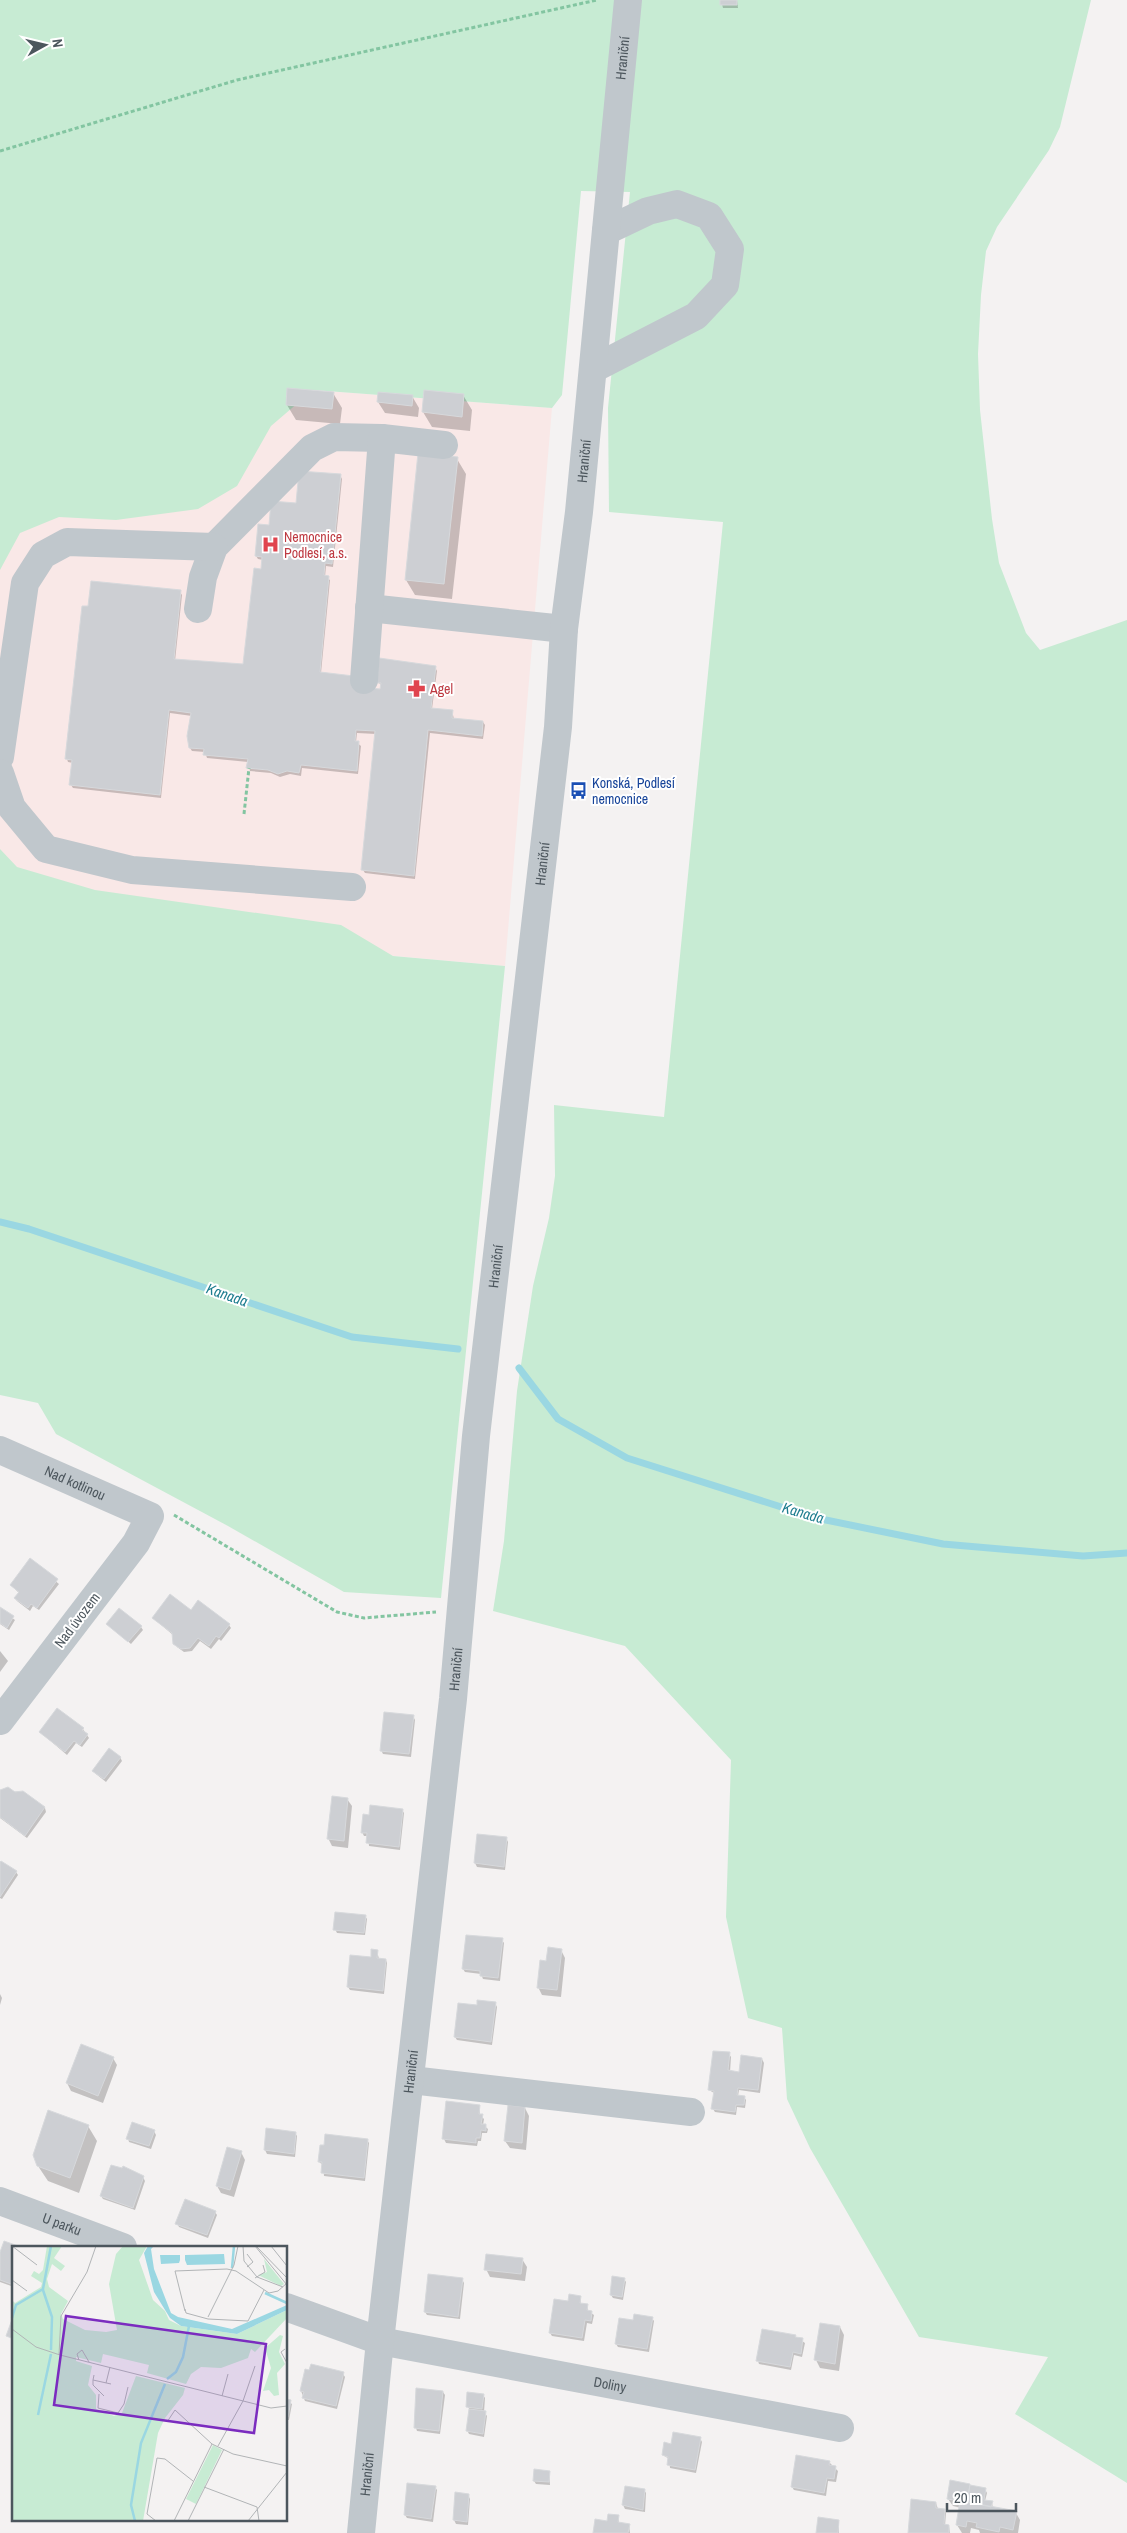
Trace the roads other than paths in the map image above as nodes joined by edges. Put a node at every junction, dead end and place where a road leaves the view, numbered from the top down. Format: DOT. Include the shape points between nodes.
graph roads {
  1 [pos="628,0"];
  2 [pos="606,231"];
  3 [pos="593,369"];
  4 [pos="382,438"];
  5 [pos="444,445"];
  6 [pos="214,547"];
  7 [pos="369,608"];
  8 [pos="198,609"];
  9 [pos="564,629"];
  10 [pos="364,680"];
  11 [pos="0,757"];
  12 [pos="0,774"];
  13 [pos="352,887"];
  14 [pos="0,1450"];
  15 [pos="150,1516"];
  16 [pos="0,1721"];
  17 [pos="411,2080"];
  18 [pos="691,2112"];
  19 [pos="0,2201"];
  20 [pos="121,2246"];
  21 [pos="288,2308"];
  22 [pos="380,2341"];
  23 [pos="840,2428"];
  24 [pos="361,2533"];
  1 -- 2 [label="street, Hraniční"];
  2 -- 3 [label="street, Hraniční"];
  2 -- 3 [label="street" via="648,211 677,204 710,216 730,249 725,286 696,316"];
  3 -- 9 [label="street, Hraniční"];
  4 -- 5 [label="street"];
  4 -- 6 [label="street" via="334,437 312,448"];
  4 -- 7 [label="street"];
  6 -- 8 [label="street" via="203,577"];
  6 -- 11 [label="street" via="67,542 43,555 25,583"];
  7 -- 9 [label="street"];
  7 -- 10 [label="street"];
  9 -- 17 [label="street, Hraniční" via="558,727 476,1436 461,1610"];
  12 -- 13 [label="street" via="12,808 46,849 132,870"];
  14 -- 15 [label="street, Nad kotlinou"];
  15 -- 16 [label="street, Nad úvozem" via="136,1542"];
  17 -- 18 [label="street"];
  17 -- 22 [label="street, Hraniční"];
  19 -- 20 [label="street, U parku"];
  21 -- 22 [label="street"];
  22 -- 23 [label="street, Doliny"];
  22 -- 24 [label="street, Hraniční"];
}
